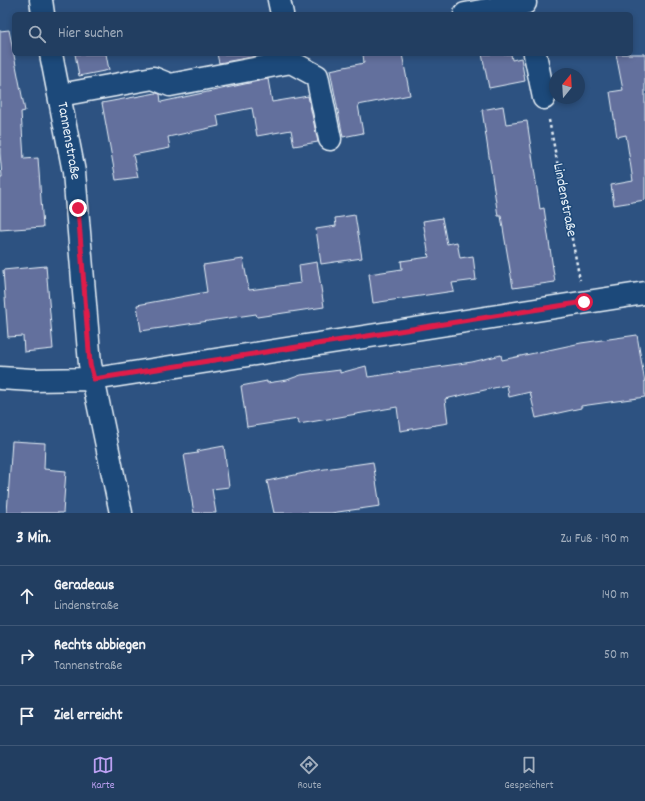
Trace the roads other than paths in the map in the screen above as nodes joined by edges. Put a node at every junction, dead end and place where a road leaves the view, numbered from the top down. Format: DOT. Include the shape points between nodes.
graph roads {
  1 [pos="41,0"];
  2 [pos="279,0"];
  3 [pos="525,6"];
  4 [pos="44,12"];
  5 [pos="282,12"];
  6 [pos="479,12"];
  7 [pos="51,56"];
  8 [pos="535,56"];
  9 [pos="290,58"];
  10 [pos="60,95"];
  11 [pos="544,98"];
  12 [pos="330,140"];
  13 [pos="645,293"];
  14 [pos="0,378"];
  15 [pos="94,379"];
  16 [pos="121,513"];
  1 -- 4 [label="street"];
  2 -- 5 [label="street"];
  3 -- 6 [label="street"];
  7 -- 10 [label="street, Tannenstraße"];
  8 -- 11 [label="street"];
  9 -- 10 [label="street" via="170,85 154,78"];
  9 -- 12 [label="street" via="317,76"];
  10 -- 15 [label="street, Tannenstraße" via="74,172 90,364"];
  13 -- 15 [label="street"];
  14 -- 15 [label="street"];
  15 -- 16 [label="street, Tannenstraße"];
}
